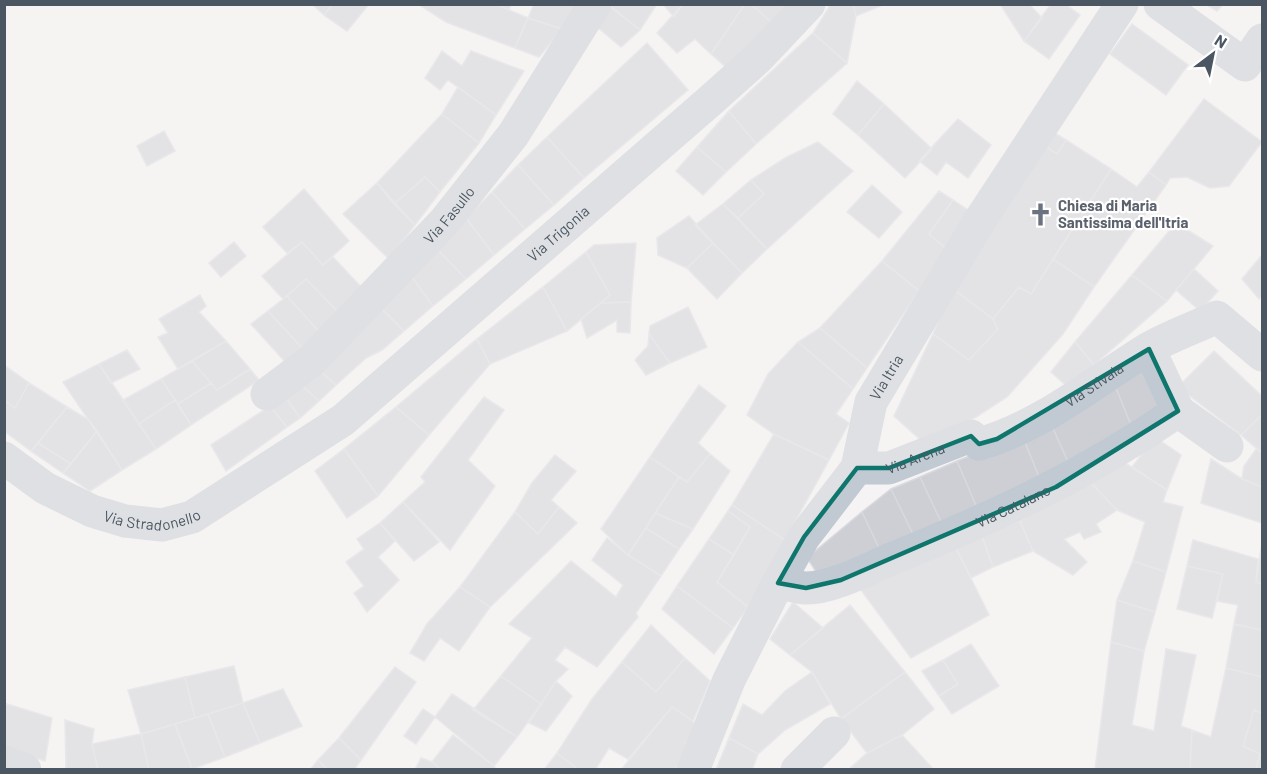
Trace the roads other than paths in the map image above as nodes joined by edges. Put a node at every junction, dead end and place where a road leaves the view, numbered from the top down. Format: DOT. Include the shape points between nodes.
graph roads {
  1 [pos="595,4"];
  2 [pos="809,4"];
  3 [pos="1122,4"];
  4 [pos="1160,4"];
  5 [pos="1263,40"];
  6 [pos="1149,349"];
  7 [pos="1263,355"];
  8 [pos="267,394"];
  9 [pos="1178,411"];
  10 [pos="971,436"];
  11 [pos="1227,446"];
  12 [pos="297,449"];
  13 [pos="4,458"];
  14 [pos="857,468"];
  15 [pos="778,582"];
  16 [pos="834,733"];
  17 [pos="4,762"];
  18 [pos="25,770"];
  19 [pos="693,770"];
  20 [pos="796,770"];
  1 -- 8 [label="street, Via Fasullo" via="513,135 444,222 311,361"];
  2 -- 12 [label="street, Via Trigonia" via="759,57 343,420"];
  3 -- 14 [label="street, Via Itria" via="980,220 872,402"];
  4 -- 5 [label="street" via="1245,65"];
  6 -- 7 [label="street, Via Stivala" via="1217,317"];
  6 -- 9 [label="street"];
  6 -- 10 [label="street, Via Stivala" via="1065,403 997,439 979,444"];
  9 -- 11 [label="street"];
  9 -- 15 [label="street, Via Catalano" via="1130,445 1056,487 957,532 841,580 806,588"];
  10 -- 14 [label="street, Via Arena" via="889,468"];
  12 -- 13 [label="street, Via Stradonello" via="192,517 162,525 92,512 45,488"];
  14 -- 15 [label="street, Via Itria" via="804,537"];
  15 -- 19 [label="street, Via Itria" via="729,680"];
  16 -- 20 [label="street"];
  17 -- 18 [label="street"];
}
